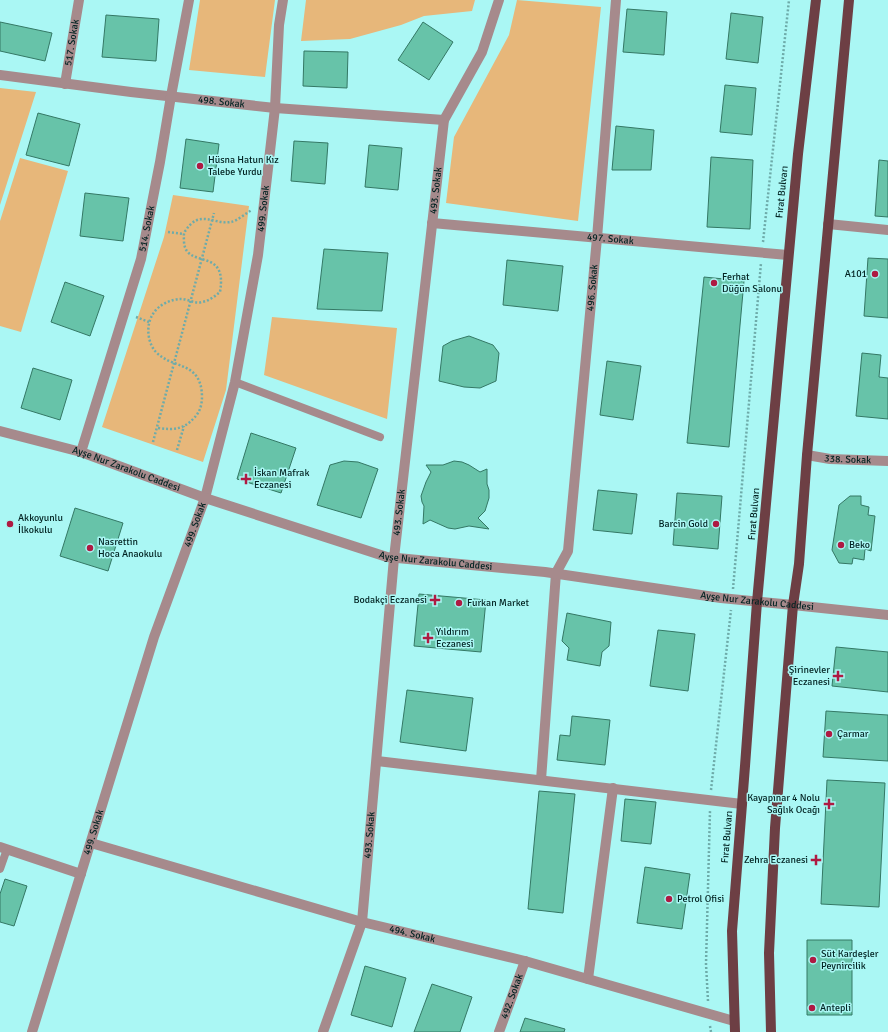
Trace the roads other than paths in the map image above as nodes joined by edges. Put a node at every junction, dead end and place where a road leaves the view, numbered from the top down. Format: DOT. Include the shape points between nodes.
graph roads {
  1 [pos="79,0"];
  2 [pos="189,0"];
  3 [pos="283,0"];
  4 [pos="499,0"];
  5 [pos="616,0"];
  6 [pos="816,0"];
  7 [pos="849,0"];
  8 [pos="0,75"];
  9 [pos="65,84"];
  10 [pos="170,96"];
  11 [pos="275,108"];
  12 [pos="444,120"];
  13 [pos="432,223"];
  14 [pos="828,224"];
  15 [pos="888,230"];
  16 [pos="597,238"];
  17 [pos="788,255"];
  18 [pos="235,382"];
  19 [pos="0,431"];
  20 [pos="380,437"];
  21 [pos="81,452"];
  22 [pos="807,455"];
  23 [pos="888,461"];
  24 [pos="204,498"];
  25 [pos="394,558"];
  26 [pos="556,573"];
  27 [pos="757,602"];
  28 [pos="793,604"];
  29 [pos="888,616"];
  30 [pos="377,761"];
  31 [pos="541,780"];
  32 [pos="613,788"];
  33 [pos="742,804"];
  34 [pos="91,843"];
  35 [pos="4,848"];
  36 [pos="0,869"];
  37 [pos="81,874"];
  38 [pos="362,922"];
  39 [pos="525,961"];
  40 [pos="588,979"];
  41 [pos="734,1021"];
  42 [pos="32,1032"];
  43 [pos="323,1032"];
  44 [pos="499,1032"];
  45 [pos="735,1032"];
  46 [pos="771,1032"];
  1 -- 9 [label="street, 517. Sokak"];
  2 -- 10 [label="street, 514. Sokak"];
  3 -- 11 [label="street, 499. Sokak" via="279,25"];
  4 -- 12 [label="street, 493. Sokak" via="482,52"];
  5 -- 16 [label="street, 496. Sokak"];
  6 -- 17 [label="main road, Fırat Bulvarı"];
  7 -- 14 [label="main road"];
  8 -- 9 [label="street, 498. Sokak"];
  9 -- 10 [label="street, 498. Sokak"];
  10 -- 11 [label="street, 498. Sokak"];
  10 -- 21 [label="street, 514. Sokak" via="141,259"];
  11 -- 12 [label="street, 498. Sokak"];
  11 -- 18 [label="street, 499. Sokak" via="258,255"];
  12 -- 13 [label="street, 493. Sokak"];
  13 -- 16 [label="street, 497. Sokak"];
  13 -- 25 [label="street, 493. Sokak"];
  14 -- 15 [label="street"];
  14 -- 22 [label="main road"];
  16 -- 17 [label="street, 497. Sokak"];
  16 -- 26 [label="street, 496. Sokak" via="568,551"];
  17 -- 27 [label="main road, Fırat Bulvarı"];
  18 -- 20 [label="lane"];
  18 -- 24 [label="street, 499. Sokak"];
  19 -- 21 [label="street, Ayşe Nur Zarakolu Caddesi"];
  21 -- 24 [label="street, Ayşe Nur Zarakolu Caddesi"];
  22 -- 23 [label="street, 338. Sokak" via="830,459"];
  22 -- 28 [label="main road"];
  24 -- 25 [label="street, Ayşe Nur Zarakolu Caddesi" via="387,558"];
  24 -- 34 [label="street, 499. Sokak" via="154,637"];
  25 -- 26 [label="street, Ayşe Nur Zarakolu Caddesi"];
  25 -- 30 [label="street, 493. Sokak"];
  26 -- 27 [label="street, Ayşe Nur Zarakolu Caddesi"];
  26 -- 31 [label="street"];
  27 -- 28 [label="street, Ayşe Nur Zarakolu Caddesi"];
  27 -- 33 [label="main road, Fırat Bulvarı"];
  28 -- 29 [label="street, Ayşe Nur Zarakolu Caddesi"];
  28 -- 46 [label="main road" via="775,828 769,942"];
  30 -- 31 [label="street"];
  30 -- 38 [label="street, 493. Sokak"];
  31 -- 32 [label="street"];
  32 -- 33 [label="street"];
  32 -- 40 [label="street"];
  33 -- 41 [label="main road, Fırat Bulvarı" via="732,932"];
  34 -- 37 [label="street, 499. Sokak"];
  34 -- 38 [label="street, 494. Sokak"];
  35 -- 36 [label="lane"];
  35 -- 37 [label="street"];
  37 -- 42 [label="street, 499. Sokak"];
  38 -- 39 [label="street, 494. Sokak"];
  38 -- 43 [label="street, 493. Sokak"];
  39 -- 40 [label="street, 494. Sokak"];
  39 -- 44 [label="street, 492. Sokak"];
  40 -- 41 [label="street, 494. Sokak"];
  41 -- 45 [label="main road, Fırat Bulvarı"];
}
